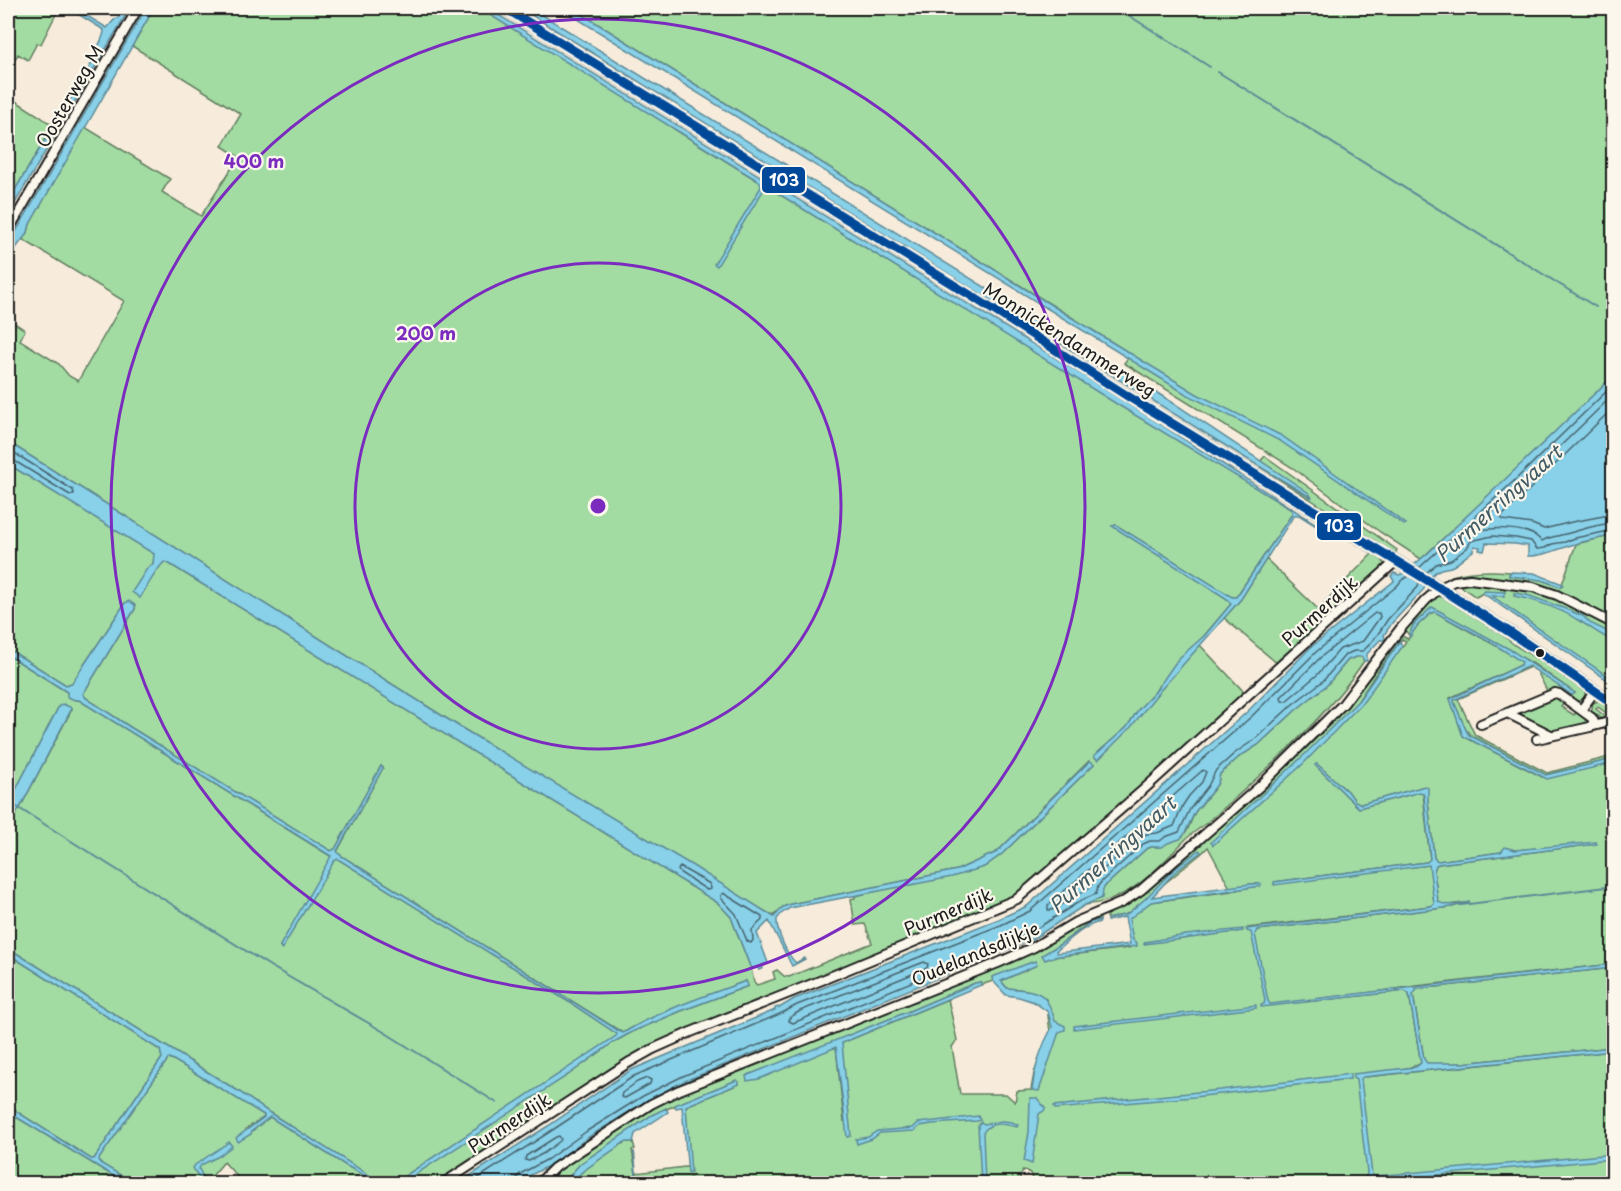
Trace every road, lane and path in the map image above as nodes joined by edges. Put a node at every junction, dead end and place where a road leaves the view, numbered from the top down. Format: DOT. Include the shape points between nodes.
graph roads {
  1 [pos="138,8"];
  2 [pos="505,8"];
  3 [pos="8,231"];
  4 [pos="1399,563"];
  5 [pos="1437,586"];
  6 [pos="1614,624"];
  7 [pos="1595,691"];
  8 [pos="1614,704"];
  9 [pos="1581,710"];
  10 [pos="1507,713"];
  11 [pos="1605,723"];
  12 [pos="1481,724"];
  13 [pos="1590,727"];
  14 [pos="1553,735"];
  15 [pos="1538,739"];
  16 [pos="442,1184"];
  17 [pos="538,1184"];
  1 -- 3 [label="street, Oosterweg M"];
  2 -- 4 [label="street, Monnickendammerweg"];
  4 -- 5 [label="street, Monnickendammerweg"];
  4 -- 16 [label="street, Purmerdijk" via="1017,899 653,1049"];
  5 -- 6 [label="street" via="1470,579 1533,587"];
  5 -- 7 [label="street, Monnickendammerweg"];
  5 -- 17 [label="street, Oudelandsdijkje" via="1342,704 1260,786 1123,902 1076,921 1007,960 677,1091 554,1168"];
  7 -- 8 [label="street, Monnickendammerweg"];
  7 -- 9 [label="street"];
  9 -- 10 [label="street" via="1555,693"];
  9 -- 13 [label="street" via="1594,722"];
  10 -- 12 [label="street"];
  10 -- 14 [label="street"];
  11 -- 13 [label="street"];
  13 -- 14 [label="street"];
  14 -- 15 [label="street"];
}
